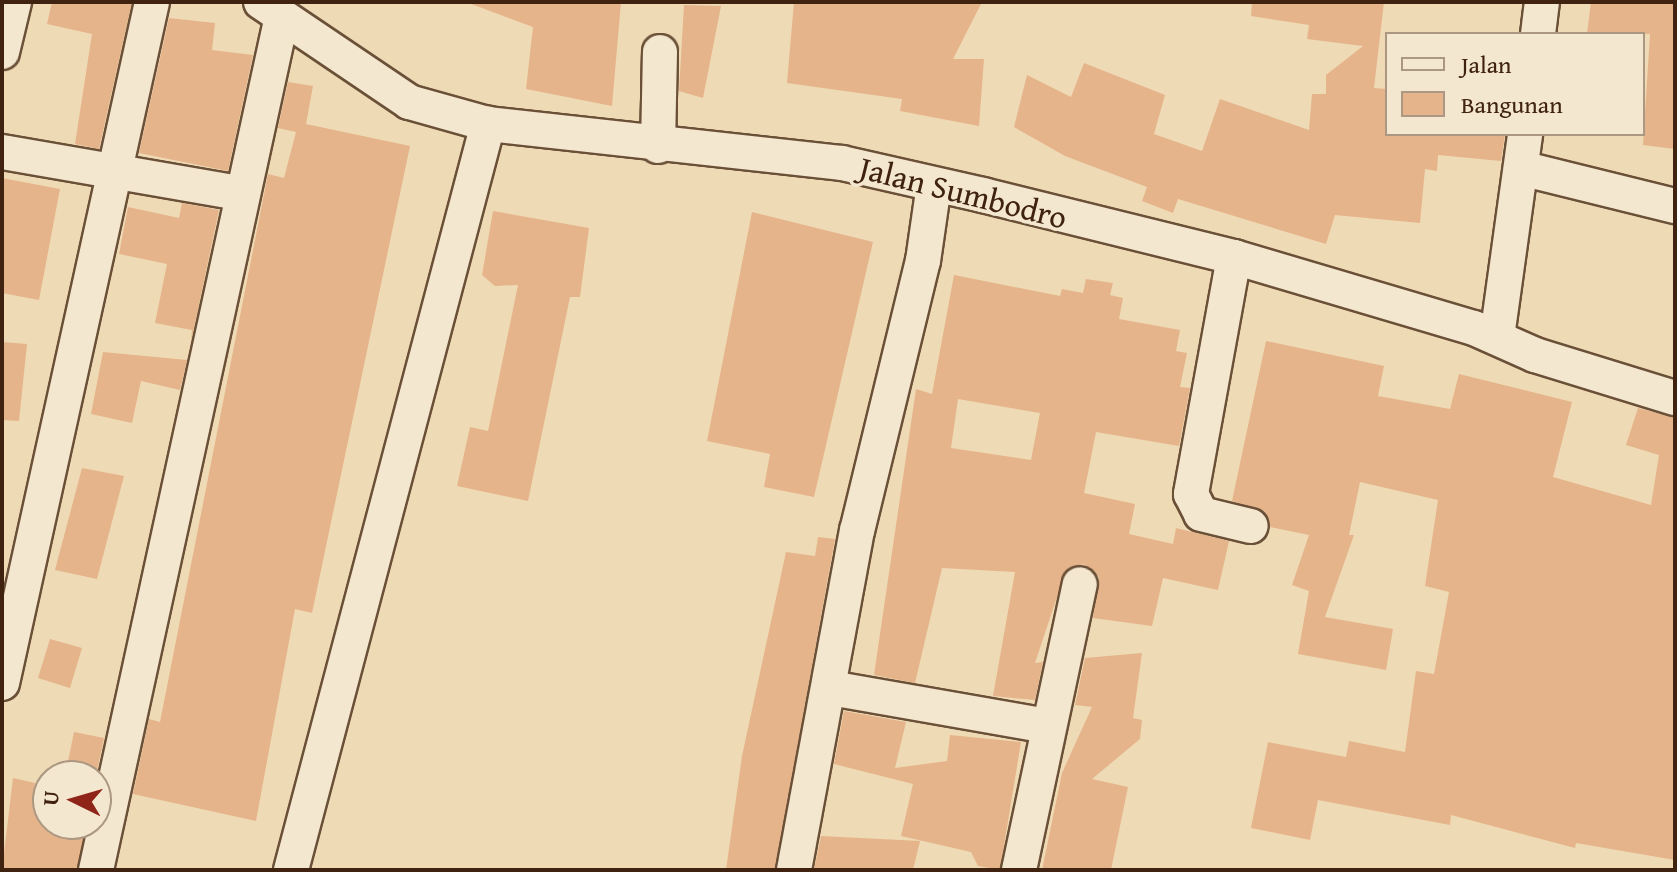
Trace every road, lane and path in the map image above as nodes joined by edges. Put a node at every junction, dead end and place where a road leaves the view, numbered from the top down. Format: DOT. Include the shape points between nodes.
graph roads {
  1 [pos="14,2"];
  2 [pos="152,2"];
  3 [pos="271,12"];
  4 [pos="2,52"];
  5 [pos="660,52"];
  6 [pos="488,124"];
  7 [pos="1525,136"];
  8 [pos="658,146"];
  9 [pos="2,152"];
  10 [pos="1521,168"];
  11 [pos="113,170"];
  12 [pos="934,185"];
  13 [pos="239,193"];
  14 [pos="1675,206"];
  15 [pos="1234,257"];
  16 [pos="1497,337"];
  17 [pos="1675,398"];
  18 [pos="1251,526"];
  19 [pos="1080,584"];
  20 [pos="2,683"];
  21 [pos="830,688"];
  22 [pos="1048,726"];
  23 [pos="96,870"];
  24 [pos="291,870"];
  25 [pos="794,870"];
  26 [pos="1019,870"];
  1 -- 4 [label="street"];
  2 -- 11 [label="street"];
  3 -- 6 [label="street, Jalan Sumbodro" via="409,102"];
  3 -- 13 [label="street"];
  5 -- 8 [label="street"];
  6 -- 8 [label="street, Jalan Sumbodro"];
  6 -- 24 [label="street"];
  7 -- 10 [label="street"];
  8 -- 12 [label="street, Jalan Sumbodro" via="842,163"];
  9 -- 11 [label="street"];
  10 -- 14 [label="street"];
  10 -- 16 [label="street"];
  11 -- 13 [label="street"];
  11 -- 20 [label="street"];
  12 -- 15 [label="street, Jalan Sumbodro"];
  12 -- 21 [label="street" via="923,261 857,531"];
  13 -- 23 [label="street"];
  15 -- 16 [label="street, Jalan Sumbodro"];
  15 -- 18 [label="street" via="1191,494 1201,514"];
  16 -- 17 [label="street, Jalan Sumbodro"];
  19 -- 22 [label="street"];
  21 -- 22 [label="street"];
  21 -- 25 [label="street"];
  22 -- 26 [label="street"];
}
